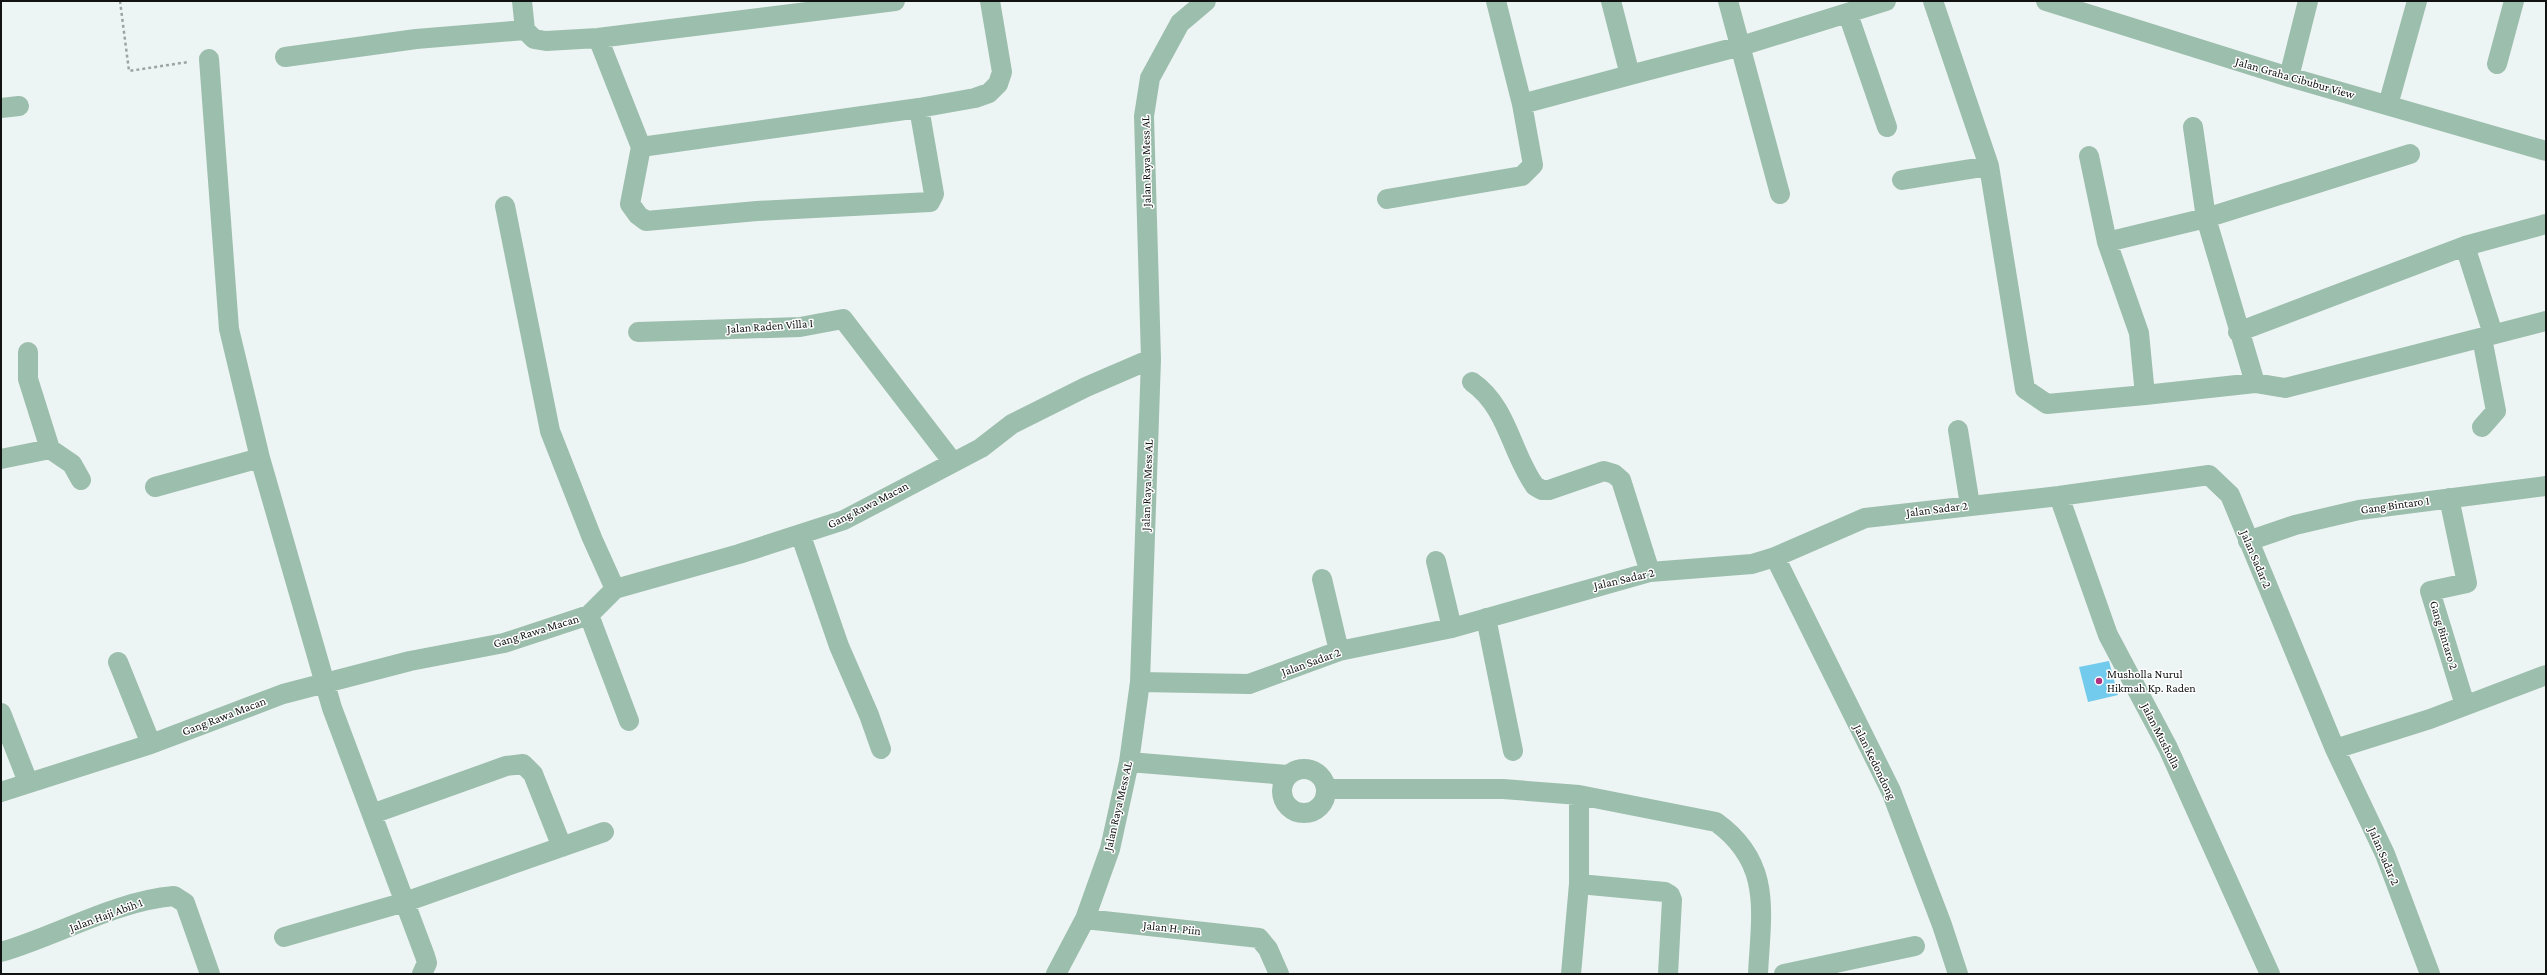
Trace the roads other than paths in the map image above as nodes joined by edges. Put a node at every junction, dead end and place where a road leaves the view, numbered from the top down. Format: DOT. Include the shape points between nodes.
graph roads {
  1 [pos="522,1"];
  2 [pos="895,1"];
  3 [pos="990,1"];
  4 [pos="1206,1"];
  5 [pos="1496,1"];
  6 [pos="1611,1"];
  7 [pos="1728,1"];
  8 [pos="1886,1"];
  9 [pos="1933,1"];
  10 [pos="2046,1"];
  11 [pos="2308,1"];
  12 [pos="2417,1"];
  13 [pos="2514,1"];
  14 [pos="1848,14"];
  15 [pos="525,30"];
  16 [pos="598,38"];
  17 [pos="1741,46"];
  18 [pos="285,57"];
  19 [pos="209,59"];
  20 [pos="2497,64"];
  21 [pos="1630,75"];
  22 [pos="2289,77"];
  23 [pos="1522,104"];
  24 [pos="2388,105"];
  25 [pos="920,108"];
  26 [pos="1887,127"];
  27 [pos="2193,127"];
  28 [pos="641,147"];
  29 [pos="2546,151"];
  30 [pos="2410,154"];
  31 [pos="2089,156"];
  32 [pos="1989,166"];
  33 [pos="1902,180"];
  34 [pos="1780,194"];
  35 [pos="1387,199"];
  36 [pos="504,206"];
  37 [pos="2206,218"];
  38 [pos="2546,224"];
  39 [pos="2107,242"];
  40 [pos="2465,246"];
  41 [pos="2546,321"];
  42 [pos="638,332"];
  43 [pos="2238,332"];
  44 [pos="2487,336"];
  45 [pos="28,352"];
  46 [pos="1152,359"];
  47 [pos="1472,382"];
  48 [pos="2255,383"];
  49 [pos="2145,395"];
  50 [pos="2482,427"];
  51 [pos="1958,430"];
  52 [pos="50,449"];
  53 [pos="260,458"];
  54 [pos="1,459"];
  55 [pos="952,461"];
  56 [pos="81,480"];
  57 [pos="2546,486"];
  58 [pos="155,487"];
  59 [pos="2060,496"];
  60 [pos="2449,498"];
  61 [pos="1970,505"];
  62 [pos="801,536"];
  63 [pos="2248,541"];
  64 [pos="1775,557"];
  65 [pos="1436,561"];
  66 [pos="1650,572"];
  67 [pos="1322,579"];
  68 [pos="615,589"];
  69 [pos="589,615"];
  70 [pos="1486,618"];
  71 [pos="1452,628"];
  72 [pos="1339,651"];
  73 [pos="118,662"];
  74 [pos="2546,675"];
  75 [pos="1140,682"];
  76 [pos="325,683"];
  77 [pos="2464,705"];
  78 [pos="1,713"];
  79 [pos="628,721"];
  80 [pos="151,744"];
  81 [pos="881,749"];
  82 [pos="2335,749"];
  83 [pos="1513,751"];
  84 [pos="1129,762"];
  85 [pos="1287,775"];
  86 [pos="28,782"];
  87 [pos="1326,789"];
  88 [pos="1,792"];
  89 [pos="1579,795"];
  90 [pos="372,814"];
  91 [pos="604,832"];
  92 [pos="562,847"];
  93 [pos="1579,884"];
  94 [pos="405,902"];
  95 [pos="1085,919"];
  96 [pos="284,937"];
  97 [pos="1915,946"];
  98 [pos="1,952"];
  99 [pos="210,974"];
  100 [pos="422,974"];
  101 [pos="1056,974"];
  102 [pos="1279,974"];
  103 [pos="1571,974"];
  104 [pos="1668,974"];
  105 [pos="1758,974"];
  106 [pos="1784,974"];
  107 [pos="1958,974"];
  108 [pos="2270,974"];
  109 [pos="2430,974"];
  1 -- 15 [label="street"];
  2 -- 16 [label="street"];
  3 -- 25 [label="street" via="1002,72 998,84 988,93 975,98"];
  4 -- 46 [label="street, Jalan Raya Mess AL" via="1180,22 1150,78 1144,116"];
  5 -- 23 [label="street"];
  6 -- 21 [label="street"];
  7 -- 17 [label="street"];
  8 -- 14 [label="street"];
  9 -- 32 [label="street"];
  10 -- 22 [label="street, Jalan Graha Cibubur View"];
  11 -- 22 [label="street"];
  12 -- 24 [label="street"];
  13 -- 20 [label="street"];
  14 -- 17 [label="street"];
  14 -- 26 [label="street"];
  15 -- 16 [label="street" via="534,39 546,42"];
  15 -- 18 [label="street" via="416,39"];
  16 -- 28 [label="street"];
  17 -- 21 [label="street"];
  17 -- 34 [label="street"];
  19 -- 53 [label="street" via="229,329"];
  21 -- 23 [label="street"];
  22 -- 24 [label="street, Jalan Graha Cibubur View"];
  23 -- 35 [label="street" via="1533,165 1522,176"];
  24 -- 29 [label="street, Jalan Graha Cibubur View"];
  25 -- 28 [label="street"];
  25 -- 28 [label="street" via="934,194 930,202 757,211 646,222 630,204"];
  27 -- 37 [label="street"];
  30 -- 37 [label="street"];
  31 -- 39 [label="street"];
  32 -- 33 [label="street"];
  32 -- 49 [label="street" via="2025,389 2047,404"];
  36 -- 68 [label="street" via="550,432"];
  37 -- 39 [label="street"];
  37 -- 43 [label="street"];
  38 -- 40 [label="street"];
  39 -- 49 [label="street" via="2139,334"];
  40 -- 43 [label="street"];
  40 -- 44 [label="street"];
  41 -- 44 [label="street"];
  42 -- 55 [label="street, Jalan Raden Villa I" via="800,326 843,319"];
  43 -- 48 [label="street"];
  44 -- 48 [label="street" via="2285,388"];
  44 -- 50 [label="street" via="2496,411"];
  45 -- 52 [label="street" via="28,379"];
  46 -- 55 [label="street, Gang Rawa Macan" via="1086,387 1012,424 981,448"];
  46 -- 75 [label="street, Jalan Raya Mess AL"];
  47 -- 66 [label="street" via="1486,391 1535,486 1549,490 1604,471 1614,474 1621,480"];
  48 -- 49 [label="street"];
  51 -- 61 [label="street"];
  52 -- 54 [label="street"];
  52 -- 56 [label="street" via="72,464"];
  53 -- 58 [label="street"];
  53 -- 76 [label="street"];
  55 -- 62 [label="street, Gang Rawa Macan" via="844,520"];
  57 -- 60 [label="street, Gang Bintaro 1"];
  59 -- 61 [label="street, Jalan Sadar 2"];
  59 -- 63 [label="street, Jalan Sadar 2" via="2209,475 2230,495"];
  59 -- 108 [label="street, Jalan Musholla" via="2108,635 2168,748"];
  60 -- 63 [label="street, Gang Bintaro 1" via="2359,510 2295,525"];
  60 -- 77 [label="street, Gang Bintaro 2" via="2467,583 2430,590"];
  61 -- 64 [label="street, Jalan Sadar 2" via="1865,518"];
  62 -- 68 [label="street, Gang Rawa Macan"];
  62 -- 81 [label="street" via="839,646"];
  63 -- 82 [label="street, Jalan Sadar 2"];
  64 -- 66 [label="street, Jalan Sadar 2" via="1752,564"];
  64 -- 107 [label="street, Jalan Kedondong" via="1891,790 1942,924"];
  65 -- 71 [label="street"];
  66 -- 70 [label="street, Jalan Sadar 2"];
  67 -- 72 [label="street"];
  68 -- 69 [label="street, Gang Rawa Macan"];
  69 -- 76 [label="street, Gang Rawa Macan" via="504,643 410,661"];
  69 -- 79 [label="street"];
  70 -- 71 [label="street, Jalan Sadar 2"];
  70 -- 83 [label="street"];
  71 -- 72 [label="street, Jalan Sadar 2"];
  72 -- 75 [label="street, Jalan Sadar 2" via="1249,684"];
  73 -- 80 [label="street"];
  74 -- 77 [label="street"];
  75 -- 84 [label="street, Jalan Raya Mess AL"];
  76 -- 80 [label="street, Gang Rawa Macan" via="283,694"];
  76 -- 90 [label="street"];
  77 -- 82 [label="street" via="2430,719"];
  78 -- 86 [label="street"];
  80 -- 86 [label="street, Gang Rawa Macan"];
  82 -- 109 [label="street, Jalan Sadar 2" via="2385,854"];
  84 -- 85 [label="street"];
  84 -- 95 [label="street, Jalan Raya Mess AL" via="1110,849"];
  85 -- 87 [label="street" via="1298,769 1311,769 1322,777"];
  85 -- 87 [label="street" via="1282,783 1283,800 1297,812 1314,811 1321,806"];
  86 -- 88 [label="street, Gang Rawa Macan"];
  87 -- 89 [label="street" via="1503,789"];
  89 -- 93 [label="street"];
  89 -- 105 [label="street" via="1696,817 1716,822 1728,831 1754,866 1762,891"];
  90 -- 92 [label="street" via="506,766 523,764 534,774"];
  90 -- 94 [label="street"];
  91 -- 92 [label="street"];
  92 -- 94 [label="street"];
  93 -- 103 [label="street"];
  93 -- 104 [label="street" via="1665,892 1670,895 1672,900"];
  94 -- 96 [label="street"];
  94 -- 100 [label="street" via="427,963"];
  95 -- 101 [label="street, Jalan Raya Mess AL"];
  95 -- 102 [label="street, Jalan H. Piin" via="1259,938 1268,949"];
  97 -- 106 [label="street"];
  98 -- 99 [label="street, Jalan Haji Abih 1" via="36,942 125,905 155,897 174,896 185,903"];
}
